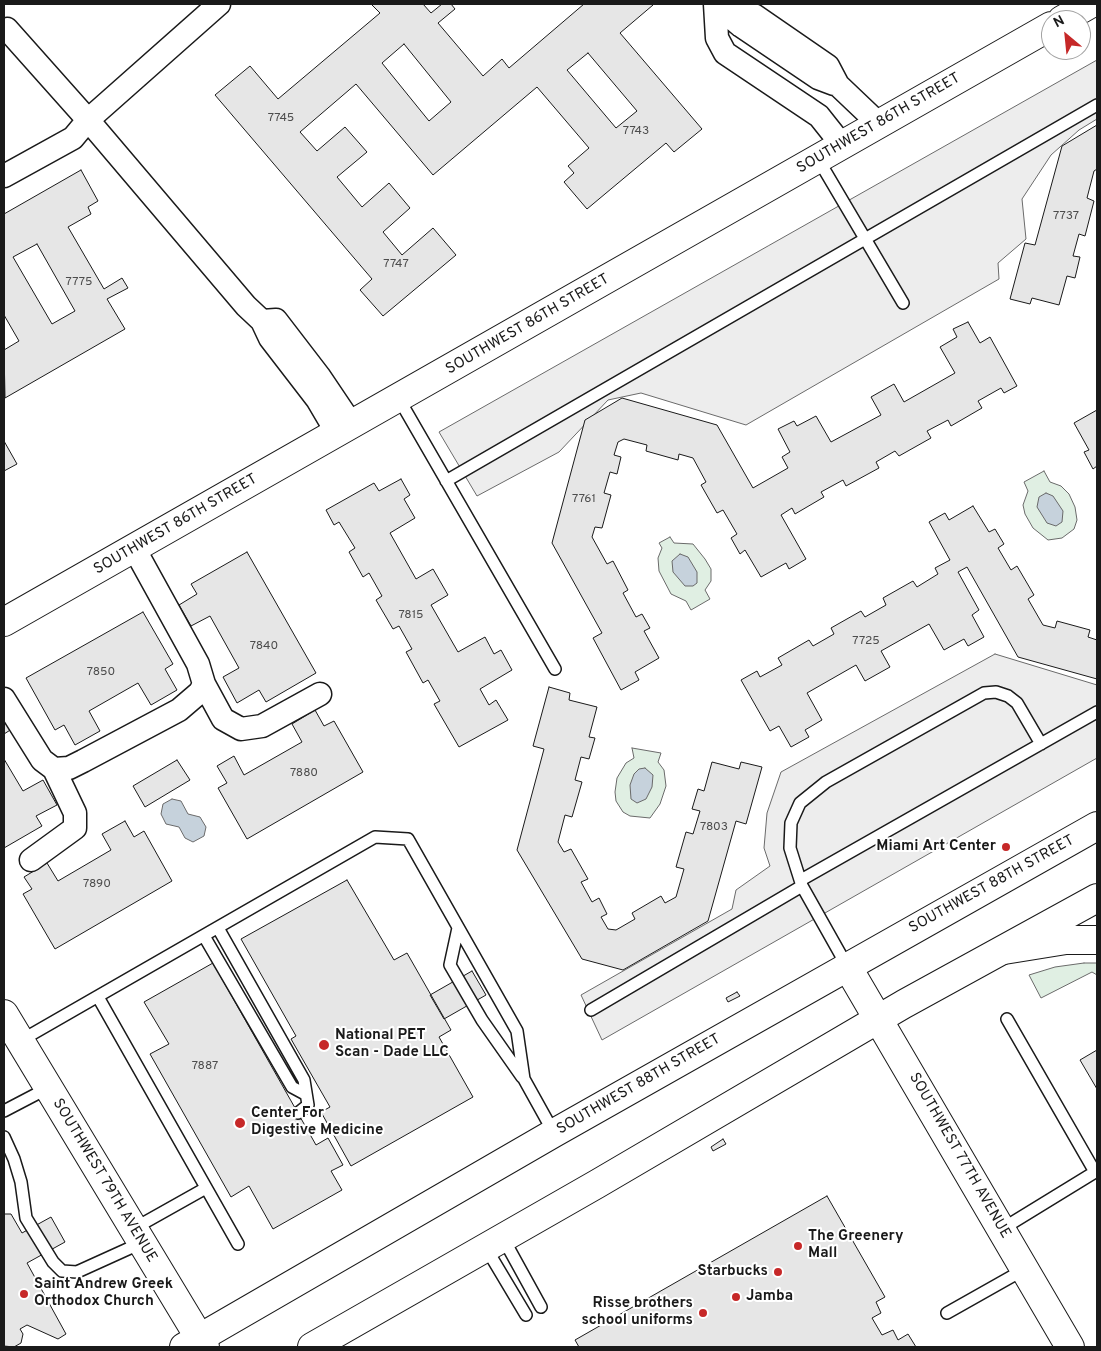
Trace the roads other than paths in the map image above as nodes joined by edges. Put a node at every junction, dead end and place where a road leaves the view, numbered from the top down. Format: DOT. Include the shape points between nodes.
graph roads {
  1 [pos="219,4"];
  2 [pos="715,4"];
  3 [pos="7,29"];
  4 [pos="1041,32"];
  5 [pos="1097,105"];
  6 [pos="88,120"];
  7 [pos="879,124"];
  8 [pos="842,145"];
  9 [pos="818,159"];
  10 [pos="4,176"];
  11 [pos="865,240"];
  12 [pos="903,303"];
  13 [pos="399,398"];
  14 [pos="345,429"];
  15 [pos="446,481"];
  16 [pos="134,548"];
  17 [pos="4,622"];
  18 [pos="555,669"];
  19 [pos="204,684"];
  20 [pos="320,694"];
  21 [pos="4,699"];
  22 [pos="1097,712"];
  23 [pos="1041,744"];
  24 [pos="54,769"];
  25 [pos="1097,826"];
  26 [pos="31,860"];
  27 [pos="801,883"];
  28 [pos="1097,898"];
  29 [pos="218,928"];
  30 [pos="458,928"];
  31 [pos="204,936"];
  32 [pos="1097,940"];
  33 [pos="1004,950"];
  34 [pos="848,966"];
  35 [pos="98,997"];
  36 [pos="591,1010"];
  37 [pos="4,1014"];
  38 [pos="1007,1018"];
  39 [pos="880,1019"];
  40 [pos="20,1042"];
  41 [pos="524,1079"];
  42 [pos="48,1088"];
  43 [pos="305,1094"];
  44 [pos="4,1111"];
  45 [pos="298,1113"];
  46 [pos="554,1133"];
  47 [pos="4,1137"];
  48 [pos="1096,1174"];
  49 [pos="206,1188"];
  50 [pos="1002,1229"];
  51 [pos="137,1236"];
  52 [pos="494,1243"];
  53 [pos="238,1244"];
  54 [pos="1025,1269"];
  55 [pos="541,1307"];
  56 [pos="947,1313"];
  57 [pos="526,1315"];
  58 [pos="196,1344"];
  59 [pos="312,1347"];
  60 [pos="1070,1347"];
  1 -- 6 [label="street"];
  2 -- 7 [label="street" via="741,26 818,78 838,85"];
  2 -- 8 [label="street" via="717,38 725,54 819,116"];
  3 -- 6 [label="street"];
  4 -- 7 [label="main road, SOUTHWEST 86TH STREET"];
  5 -- 11 [label="lane"];
  6 -- 10 [label="street" via="73,138"];
  6 -- 14 [label="street" via="246,306 262,321 276,320 320,376"];
  7 -- 8 [label="main road, SOUTHWEST 86TH STREET"];
  8 -- 9 [label="main road, SOUTHWEST 86TH STREET"];
  9 -- 11 [label="lane"];
  9 -- 13 [label="main road, SOUTHWEST 86TH STREET"];
  11 -- 12 [label="lane"];
  11 -- 15 [label="lane"];
  13 -- 14 [label="main road, SOUTHWEST 86TH STREET"];
  13 -- 15 [label="lane"];
  14 -- 16 [label="main road, SOUTHWEST 86TH STREET"];
  15 -- 18 [label="lane"];
  16 -- 17 [label="main road, SOUTHWEST 86TH STREET"];
  16 -- 19 [label="street" via="198,664"];
  19 -- 20 [label="street" via="223,719 240,729 262,726"];
  19 -- 24 [label="street" via="193,700 179,710 68,768"];
  21 -- 24 [label="street" via="42,760"];
  22 -- 23 [label="lane"];
  23 -- 27 [label="lane"];
  23 -- 27 [label="lane" via="1017,703 996,692 984,693 826,782 800,803 791,824 790,848"];
  24 -- 26 [label="street" via="74,813 75,828"];
  25 -- 34 [label="main road, SOUTHWEST 88TH STREET"];
  27 -- 34 [label="lane"];
  27 -- 36 [label="lane"];
  28 -- 33 [label="main road"];
  29 -- 30 [label="lane" via="375,837 408,839"];
  29 -- 31 [label="lane"];
  29 -- 43 [label="lane" via="304,1080"];
  30 -- 41 [label="lane" via="517,1031"];
  30 -- 41 [label="lane" via="450,965 482,1020"];
  31 -- 35 [label="lane"];
  31 -- 43 [label="lane" via="292,1087"];
  32 -- 33 [label="main road" via="1066,940"];
  33 -- 39 [label="main road"];
  34 -- 39 [label="main road, SOUTHWEST 77TH AVENUE"];
  34 -- 46 [label="main road, SOUTHWEST 88TH STREET"];
  35 -- 40 [label="lane"];
  35 -- 49 [label="lane"];
  37 -- 40 [label="main road, SOUTHWEST 79TH AVENUE"];
  38 -- 48 [label="lane"];
  39 -- 50 [label="main road, SOUTHWEST 77TH AVENUE"];
  39 -- 52 [label="main road"];
  40 -- 42 [label="main road, SOUTHWEST 79TH AVENUE"];
  41 -- 46 [label="lane"];
  42 -- 44 [label="lane"];
  42 -- 51 [label="main road, SOUTHWEST 79TH AVENUE"];
  43 -- 45 [label="lane" via="308,1105"];
  46 -- 58 [label="main road, SOUTHWEST 88TH STREET"];
  47 -- 51 [label="lane" via="21,1182 26,1218 62,1271 77,1272"];
  48 -- 50 [label="lane"];
  49 -- 51 [label="lane"];
  49 -- 53 [label="lane"];
  50 -- 54 [label="main road, SOUTHWEST 77TH AVENUE"];
  51 -- 58 [label="main road, SOUTHWEST 79TH AVENUE"];
  52 -- 55 [label="lane"];
  52 -- 57 [label="lane"];
  52 -- 59 [label="main road"];
  54 -- 56 [label="lane"];
  54 -- 60 [label="main road, SOUTHWEST 77TH AVENUE"];
}
